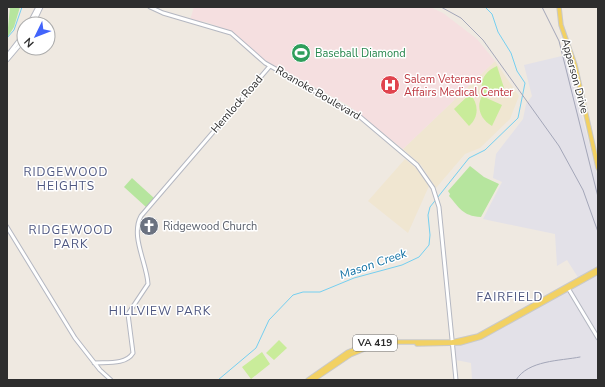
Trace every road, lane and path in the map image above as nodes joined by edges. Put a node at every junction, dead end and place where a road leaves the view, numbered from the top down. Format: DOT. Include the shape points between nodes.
graph roads {
  1 [pos="38,7"];
  2 [pos="41,7"];
  3 [pos="150,7"];
  4 [pos="559,7"];
  5 [pos="33,16"];
  6 [pos="36,16"];
  7 [pos="16,44"];
  8 [pos="16,49"];
  9 [pos="7,56"];
  10 [pos="7,60"];
  11 [pos="270,66"];
  12 [pos="598,168"];
  13 [pos="7,227"];
  14 [pos="598,269"];
  15 [pos="598,272"];
  16 [pos="568,288"];
  17 [pos="598,338"];
  18 [pos="453,343"];
  19 [pos="94,363"];
  20 [pos="111,380"];
  21 [pos="308,380"];
  22 [pos="313,380"];
  23 [pos="456,380"];
  1 -- 5 [label="main road"];
  2 -- 6 [label="main road"];
  3 -- 11 [label="main road, Roanoke Boulevard" via="231,33"];
  4 -- 12 [label="main road, Apperson Drive"];
  7 -- 9 [label="main road"];
  8 -- 10 [label="main road"];
  11 -- 18 [label="main road, Roanoke Boulevard" via="359,116 418,165 435,193 441,217"];
  11 -- 19 [label="main road, Hemlock Road" via="140,219 138,237 148,284 128,317 133,344 132,354 122,360"];
  13 -- 19 [label="main road" via="65,323"];
  14 -- 16 [label="main road, VA 419"];
  15 -- 16 [label="main road, VA 419"];
  16 -- 17 [label="main road"];
  16 -- 18 [label="main road, VA 419" via="482,334"];
  18 -- 21 [label="main road, VA 419" via="368,344 346,354"];
  18 -- 22 [label="main road, VA 419" via="369,347 350,354"];
  18 -- 23 [label="main road, Roanoke Boulevard"];
  19 -- 20 [label="main road"];
}
